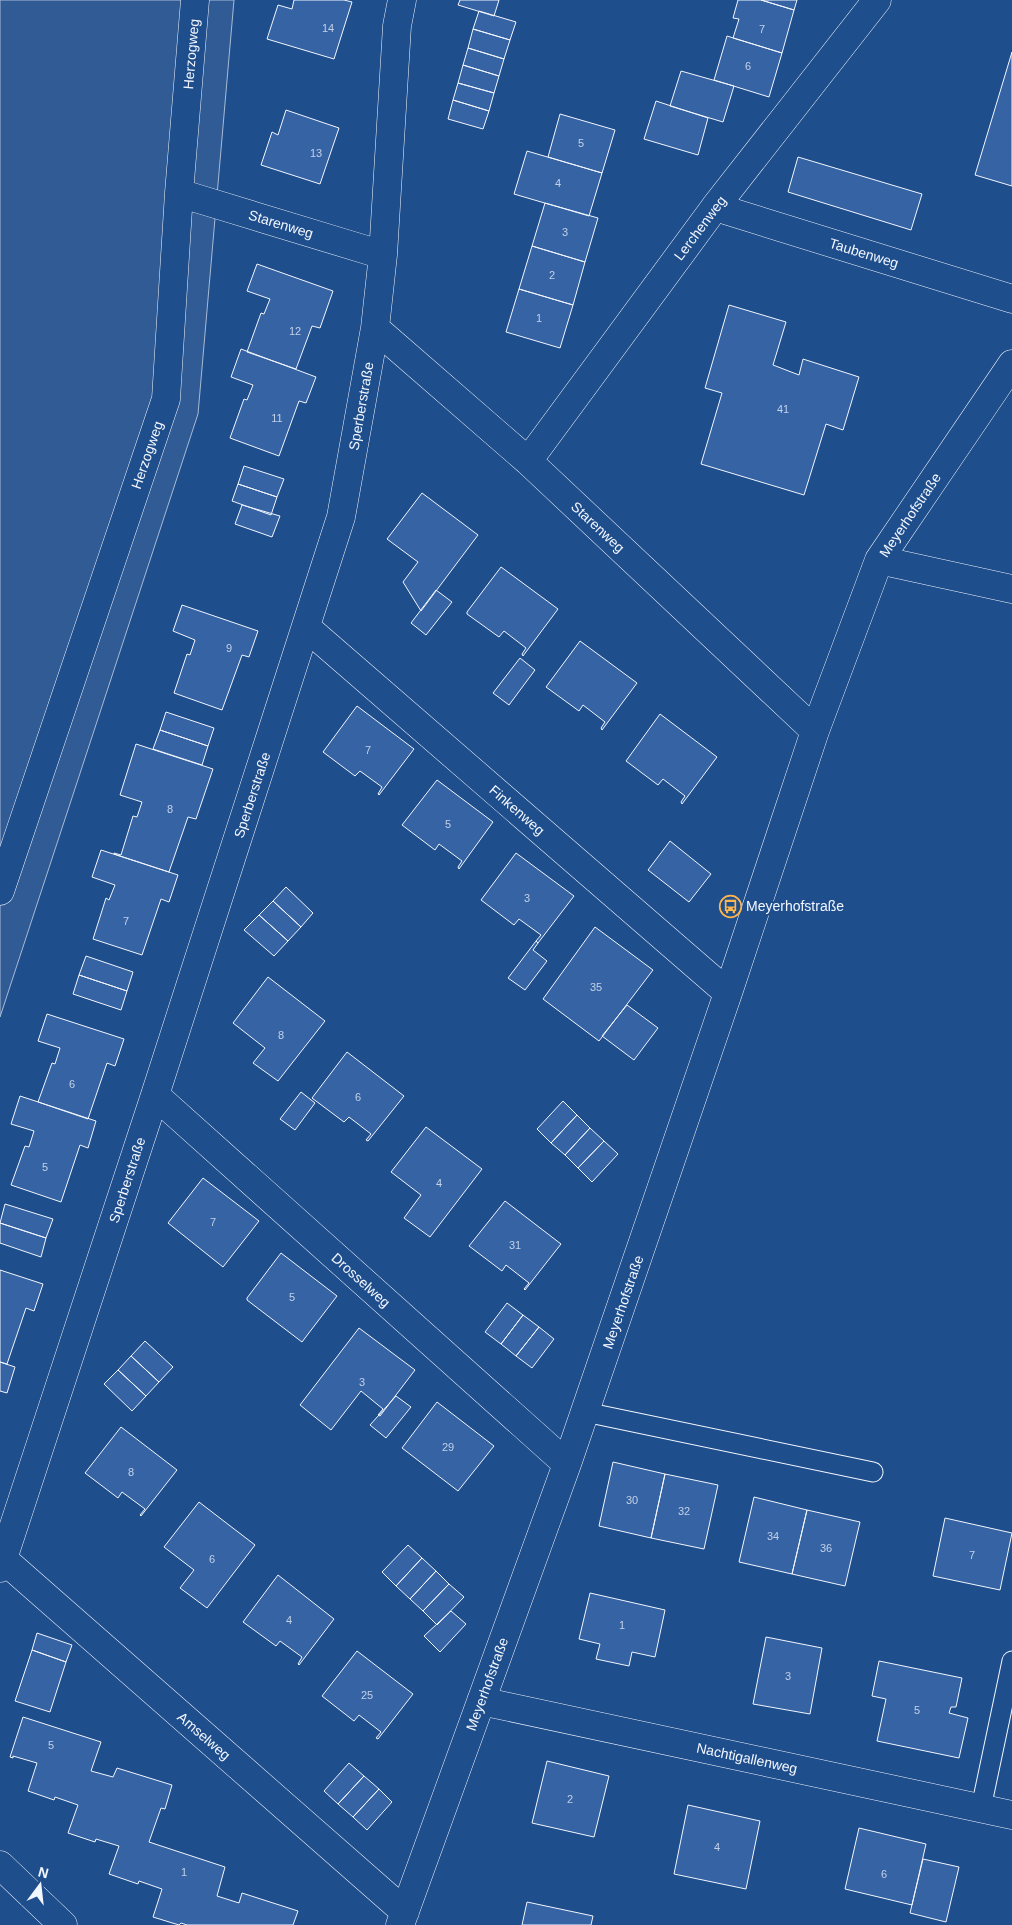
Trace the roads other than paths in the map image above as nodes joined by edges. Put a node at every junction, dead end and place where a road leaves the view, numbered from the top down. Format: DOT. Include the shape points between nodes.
graph roads {
  1 [pos="195,0"];
  2 [pos="402,0"];
  3 [pos="878,0"];
  4 [pos="179,193"];
  5 [pos="715,207"];
  6 [pos="383,255"];
  7 [pos="1012,299"];
  8 [pos="375,328"];
  9 [pos="1012,364"];
  10 [pos="528,461"];
  11 [pos="879,560"];
  12 [pos="1012,589"];
  13 [pos="306,627"];
  14 [pos="815,731"];
  15 [pos="0,891"];
  16 [pos="728,994"];
  17 [pos="155,1095"];
  18 [pos="585,1412"];
  19 [pos="567,1464"];
  20 [pos="873,1472"];
  21 [pos="2,1564"];
  22 [pos="1012,1662"];
  23 [pos="481,1701"];
  24 [pos="982,1808"];
  25 [pos="1012,1815"];
  26 [pos="0,1865"];
  27 [pos="402,1918"];
  28 [pos="63,1925"];
  1 -- 4 [label="street, Herzogweg"];
  2 -- 6 [label="street, Sperberstraße" via="397,26"];
  3 -- 5 [label="street, Lerchenweg"];
  4 -- 6 [label="street, Starenweg"];
  4 -- 15 [label="street, Herzogweg" via="166,399"];
  5 -- 7 [label="street, Taubenweg"];
  5 -- 10 [label="street, Lerchenweg"];
  6 -- 8 [label="street, Sperberstraße"];
  8 -- 10 [label="street, Starenweg"];
  8 -- 13 [label="street, Sperberstraße" via="341,517"];
  9 -- 11 [label="street, Meyerhofstraße"];
  10 -- 14 [label="street, Starenweg"];
  11 -- 12 [label="street"];
  11 -- 14 [label="street, Meyerhofstraße"];
  13 -- 16 [label="street, Finkenweg"];
  13 -- 17 [label="street, Sperberstraße"];
  14 -- 16 [label="street, Meyerhofstraße"];
  16 -- 18 [label="street, Meyerhofstraße"];
  17 -- 19 [label="street, Drosselweg"];
  17 -- 21 [label="street, Sperberstraße"];
  18 -- 19 [label="street, Meyerhofstraße"];
  18 -- 20 [label="lane"];
  19 -- 23 [label="street, Meyerhofstraße"];
  21 -- 27 [label="street, Amselweg"];
  22 -- 24 [label="lane"];
  23 -- 24 [label="street, Nachtigallenweg"];
  23 -- 27 [label="street, Meyerhofstraße"];
  24 -- 25 [label="street, Nachtigallenweg"];
  26 -- 28 [label="street"];
}
